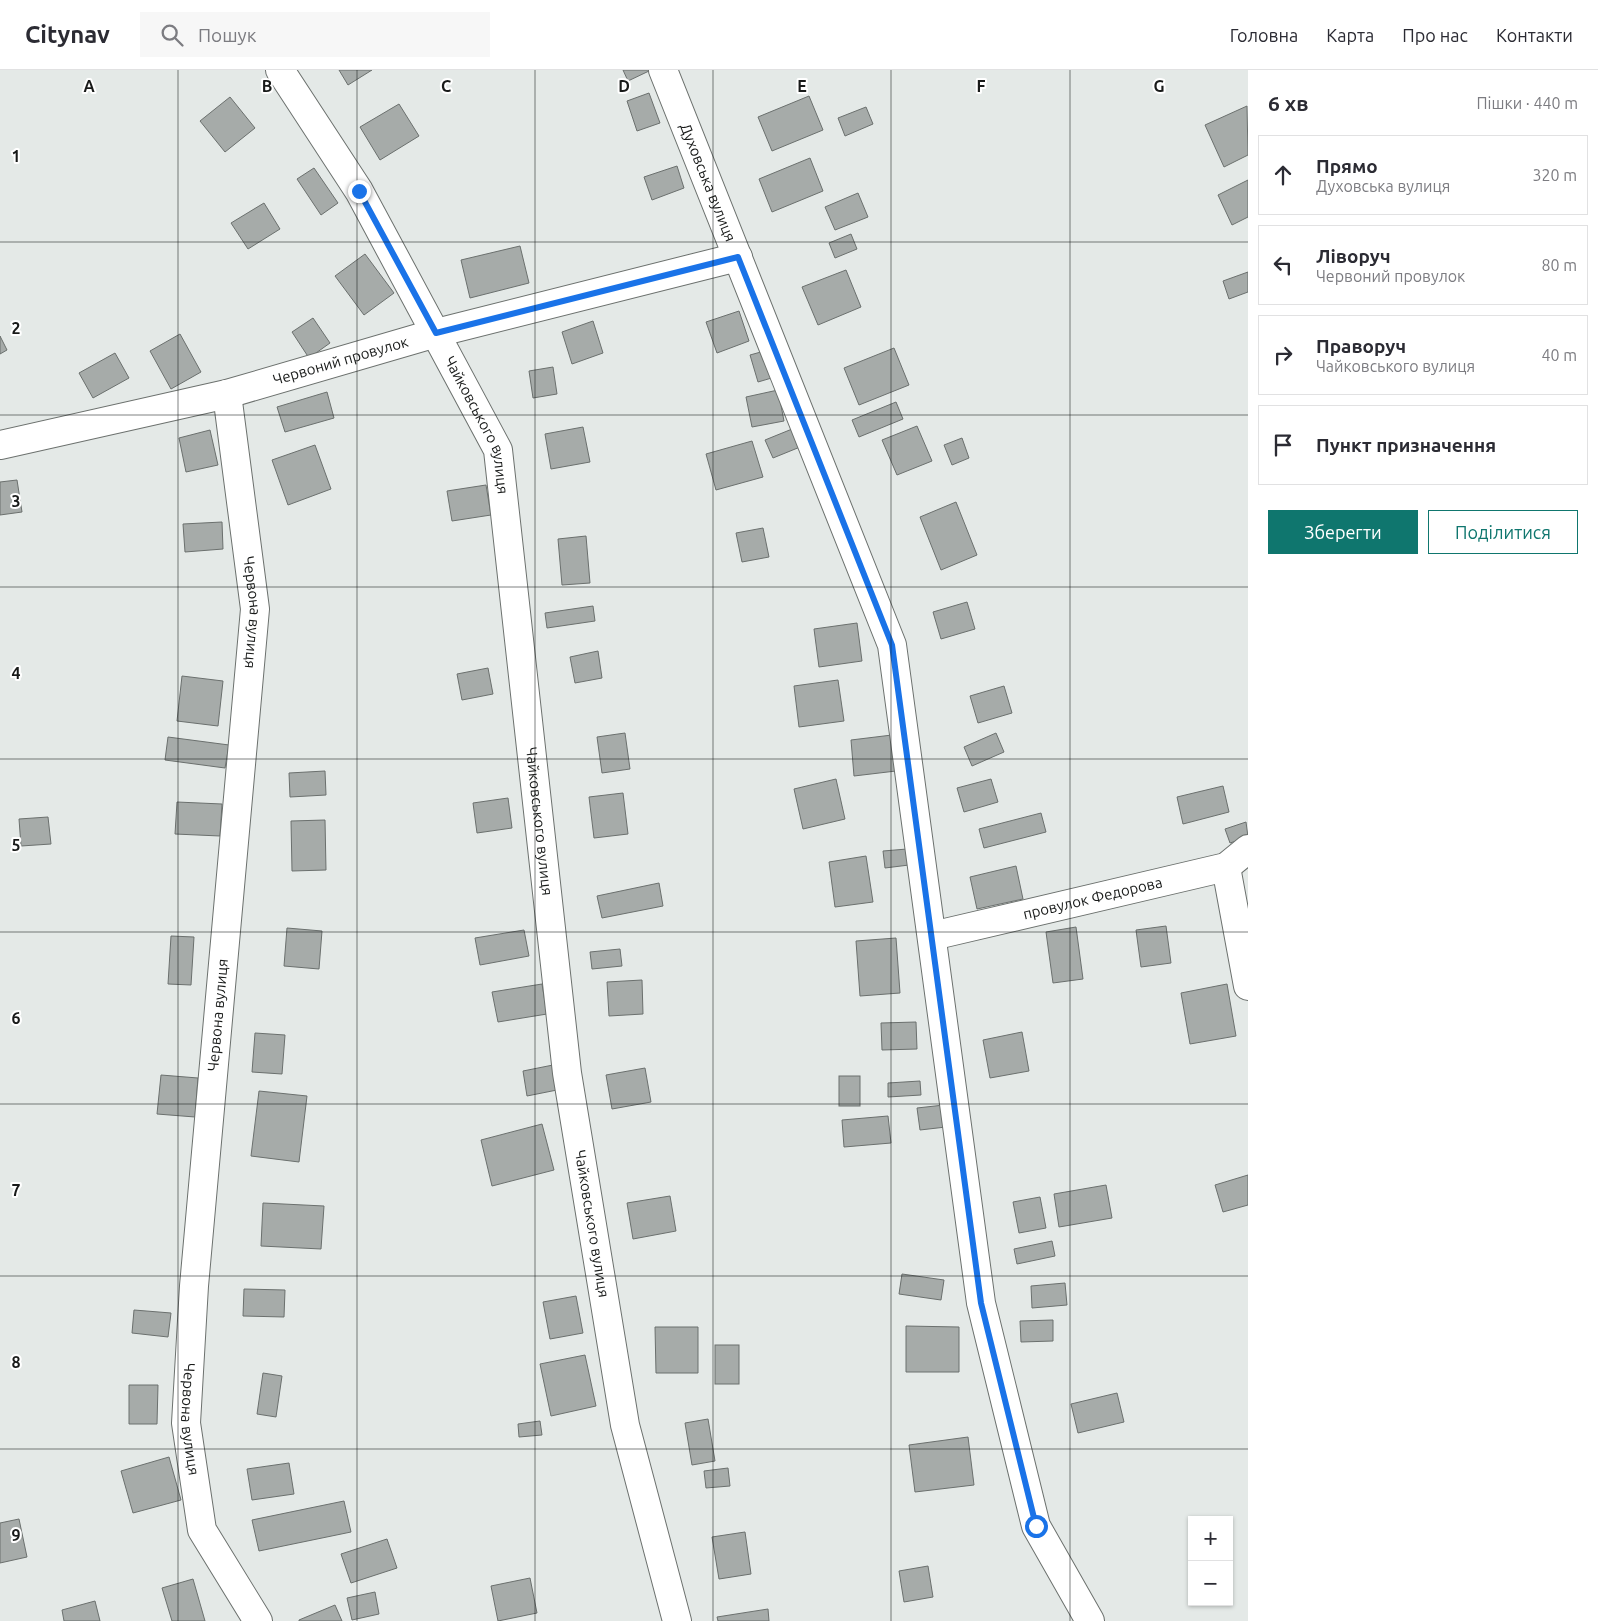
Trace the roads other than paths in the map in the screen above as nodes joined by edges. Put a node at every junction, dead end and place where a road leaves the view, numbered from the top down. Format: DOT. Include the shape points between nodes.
graph roads {
  1 [pos="280,70"];
  2 [pos="663,70"];
  3 [pos="738,257"];
  4 [pos="436,333"];
  5 [pos="227,394"];
  6 [pos="0,445"];
  7 [pos="1248,849"];
  8 [pos="1226,867"];
  9 [pos="932,936"];
  10 [pos="1248,986"];
  11 [pos="258,1621"];
  12 [pos="677,1621"];
  13 [pos="1090,1621"];
  1 -- 4 [label="street, Чайковського вулиця" via="359,191"];
  2 -- 3 [label="street, Духовська вулиця"];
  3 -- 4 [label="street, Червоний провулок"];
  3 -- 9 [label="street, Духовська вулиця" via="892,645"];
  4 -- 5 [label="street, Червоний провулок"];
  4 -- 12 [label="street, Чайковського вулиця" via="498,450 566,1073 625,1425"];
  5 -- 6 [label="street, Червоний провулок"];
  5 -- 11 [label="street, Червона вулиця" via="255,609 194,1286 186,1423 202,1530"];
  7 -- 8 [label="street, провулок Федорова"];
  8 -- 9 [label="street, провулок Федорова"];
  8 -- 10 [label="street"];
  9 -- 13 [label="street, Духовська вулиця" via="981,1303 1036,1526"];
}
